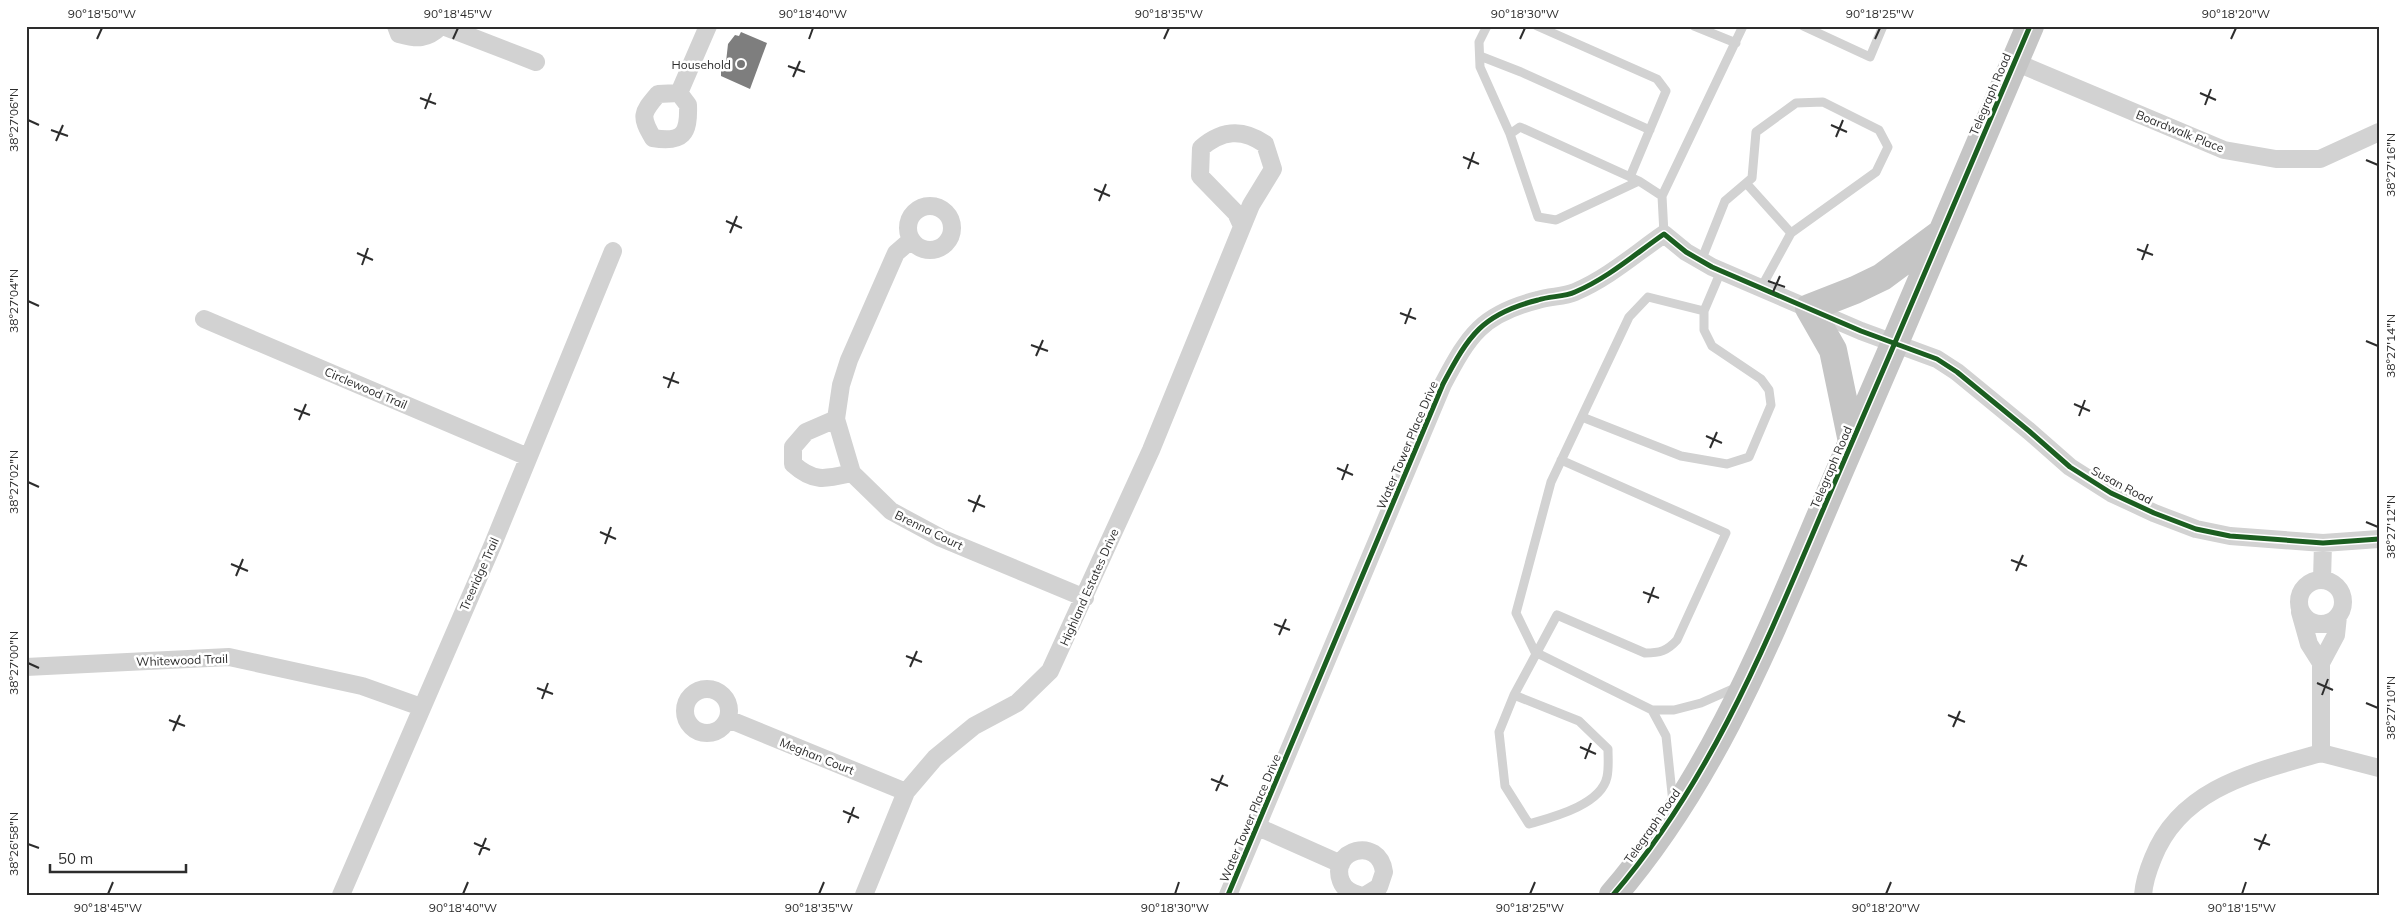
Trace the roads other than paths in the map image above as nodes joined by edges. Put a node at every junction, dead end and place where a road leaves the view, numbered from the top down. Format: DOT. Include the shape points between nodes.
graph roads {
  1 [pos="396,26"];
  2 [pos="442,26"];
  3 [pos="708,26"];
  4 [pos="1487,26"];
  5 [pos="1537,26"];
  6 [pos="1694,26"];
  7 [pos="1744,26"];
  8 [pos="1803,26"];
  9 [pos="1884,26"];
  10 [pos="2030,26"];
  11 [pos="1819,30"];
  12 [pos="1736,43"];
  13 [pos="1480,56"];
  14 [pos="536,62"];
  15 [pos="2015,62"];
  16 [pos="679,93"];
  17 [pos="1650,130"];
  18 [pos="2379,132"];
  19 [pos="1510,134"];
  20 [pos="1634,179"];
  21 [pos="1746,183"];
  22 [pos="1662,196"];
  23 [pos="1242,226"];
  24 [pos="1791,233"];
  25 [pos="1942,233"];
  26 [pos="1664,234"];
  27 [pos="911,240"];
  28 [pos="614,251"];
  29 [pos="1701,260"];
  30 [pos="1721,271"];
  31 [pos="1761,288"];
  32 [pos="1809,308"];
  33 [pos="1704,311"];
  34 [pos="204,319"];
  35 [pos="1894,344"];
  36 [pos="1582,417"];
  37 [pos="836,419"];
  38 [pos="1852,442"];
  39 [pos="528,457"];
  40 [pos="1561,460"];
  41 [pos="852,473"];
  42 [pos="2379,539"];
  43 [pos="2323,543"];
  44 [pos="2322,580"];
  45 [pos="1085,598"];
  46 [pos="2300,612"];
  47 [pos="2338,616"];
  48 [pos="1536,652"];
  49 [pos="2321,663"];
  50 [pos="26,667"];
  51 [pos="1747,683"];
  52 [pos="1514,696"];
  53 [pos="421,707"];
  54 [pos="1652,710"];
  55 [pos="728,719"];
  56 [pos="2321,753"];
  57 [pos="2379,768"];
  58 [pos="906,792"];
  59 [pos="1674,814"];
  60 [pos="1258,827"];
  61 [pos="1341,864"];
  62 [pos="1621,889"];
  63 [pos="341,895"];
  64 [pos="864,895"];
  65 [pos="1228,895"];
  66 [pos="1358,895"];
  67 [pos="1366,895"];
  68 [pos="2143,895"];
  1 -- 2 [label="street" via="399,34 416,39"];
  2 -- 14 [label="street"];
  3 -- 16 [label="street"];
  4 -- 13 [label="lane" via="1479,42"];
  5 -- 17 [label="lane" via="1657,79 1666,91"];
  6 -- 12 [label="lane"];
  7 -- 12 [label="lane"];
  8 -- 11 [label="lane"];
  9 -- 11 [label="lane" via="1870,57"];
  10 -- 15 [label="main road, Telegraph Road"];
  12 -- 22 [label="lane"];
  13 -- 17 [label="lane"];
  13 -- 19 [label="lane" via="1480,67"];
  15 -- 18 [label="street, Boardwalk Place" via="2224,150 2276,159 2320,159"];
  15 -- 25 [label="main road, Telegraph Road"];
  17 -- 20 [label="lane"];
  19 -- 20 [label="lane" via="1520,127"];
  19 -- 20 [label="lane" via="1538,217 1556,220"];
  20 -- 22 [label="lane"];
  21 -- 24 [label="lane"];
  21 -- 24 [label="lane" via="1752,178 1756,132 1796,103 1823,102 1879,130 1888,147 1876,172"];
  21 -- 29 [label="lane" via="1725,201"];
  22 -- 26 [label="lane"];
  23 -- 23 [label="street, Highland Estates Drive" via="1273,169 1265,144 1253,135 1232,133 1214,137 1201,148 1200,176 1236,213"];
  23 -- 45 [label="street, Highland Estates Drive" via="1151,450"];
  24 -- 31 [label="lane"];
  25 -- 32 [label="main road" via="1882,277"];
  25 -- 35 [label="main road, Telegraph Road"];
  26 -- 29 [label="street"];
  26 -- 60 [label="street, Water Tower Place Drive" via="1610,274 1574,293 1504,310 1483,324 1462,350 1443,384"];
  27 -- 37 [label="street, Brenna Court" via="896,253 849,360"];
  28 -- 39 [label="street, Treeridge Trail"];
  29 -- 30 [label="street"];
  30 -- 31 [label="street"];
  30 -- 33 [label="lane"];
  31 -- 32 [label="street"];
  32 -- 35 [label="street"];
  32 -- 38 [label="main road" via="1833,350"];
  33 -- 36 [label="lane" via="1648,297 1628,317"];
  33 -- 36 [label="lane" via="1704,330 1712,346 1761,379 1770,390 1772,405 1749,457 1727,464 1681,456"];
  34 -- 39 [label="street, Circlewood Trail"];
  35 -- 38 [label="main road, Telegraph Road"];
  35 -- 43 [label="street, Susan Road" via="1944,364 2070,467 2111,493 2154,513 2196,529 2230,536"];
  36 -- 40 [label="lane"];
  37 -- 41 [label="street, Brenna Court"];
  37 -- 41 [label="street" via="806,432 794,447 793,464 805,474 824,479"];
  38 -- 51 [label="main road, Telegraph Road"];
  39 -- 53 [label="street, Treeridge Trail"];
  40 -- 48 [label="lane" via="1551,482 1516,613"];
  40 -- 48 [label="lane" via="1726,533 1677,640 1670,648 1660,653 1645,653 1557,615"];
  41 -- 45 [label="street, Brenna Court" via="891,511 941,538"];
  42 -- 43 [label="street, Susan Road"];
  43 -- 44 [label="street"];
  44 -- 46 [label="street" via="2303,588 2298,600"];
  44 -- 47 [label="street" via="2333,583 2340,592 2343,607"];
  45 -- 58 [label="street, Highland Estates Drive" via="1050,672 1017,703 974,726 935,758"];
  46 -- 47 [label="street" via="2310,622 2320,625 2330,623"];
  46 -- 49 [label="street" via="2309,644"];
  47 -- 49 [label="street" via="2336,635"];
  48 -- 52 [label="lane"];
  48 -- 54 [label="lane"];
  49 -- 56 [label="street"];
  50 -- 53 [label="street, Whitewood Trail" via="228,657 362,686"];
  51 -- 54 [label="lane" via="1701,703 1674,710"];
  51 -- 59 [label="main road, Telegraph Road" via="1703,769"];
  52 -- 52 [label="lane" via="1579,722 1608,749 1607,778 1598,794 1566,814 1529,824 1505,786 1499,732"];
  53 -- 63 [label="street, Treeridge Trail"];
  54 -- 59 [label="lane" via="1666,736"];
  55 -- 58 [label="street, Meghan Court"];
  56 -- 57 [label="street"];
  56 -- 68 [label="street" via="2237,778 2185,810 2163,835 2146,875"];
  58 -- 64 [label="street, Highland Estates Drive"];
  59 -- 62 [label="main road, Telegraph Road"];
  60 -- 61 [label="street"];
  60 -- 65 [label="street, Water Tower Place Drive"];
  61 -- 66 [label="street" via="1342,883"];
  61 -- 67 [label="street" via="1349,854 1361,850 1379,858 1384,872 1382,882 1375,891"];
}
